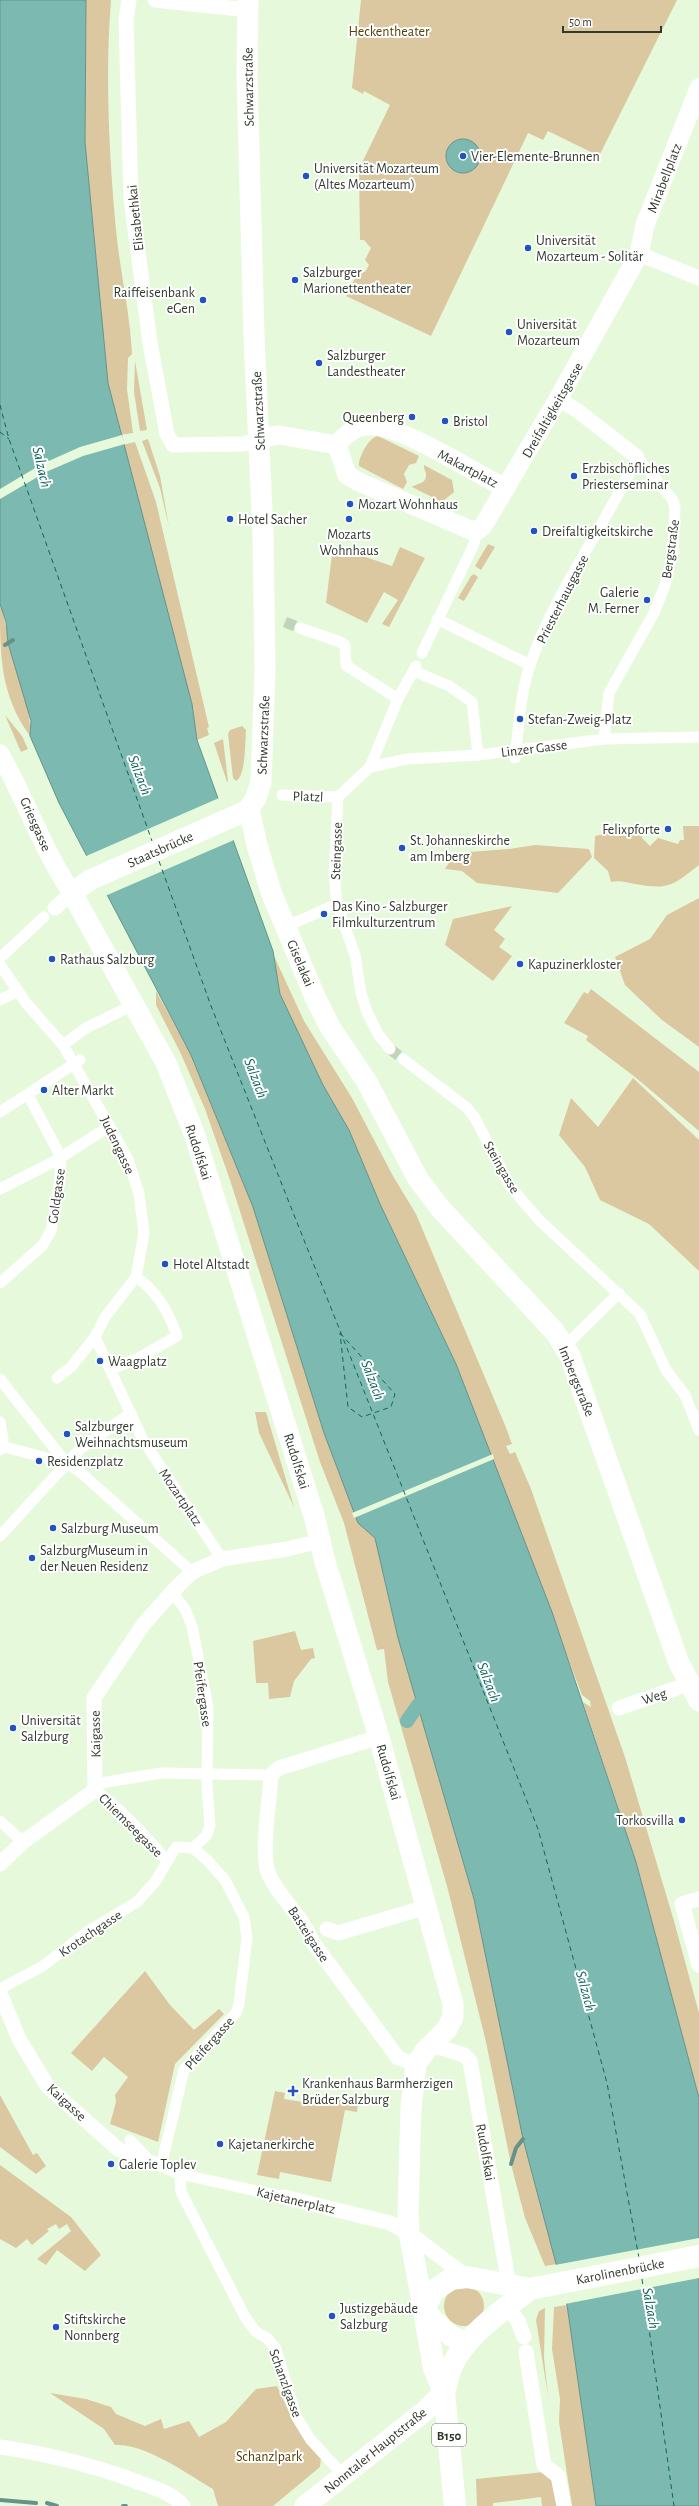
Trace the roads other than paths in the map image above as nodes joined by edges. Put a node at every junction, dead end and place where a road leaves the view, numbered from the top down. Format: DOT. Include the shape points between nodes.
graph roads {
  1 [pos="129,0"];
  2 [pos="155,0"];
  3 [pos="248,5"];
  4 [pos="699,88"];
  5 [pos="635,261"];
  6 [pos="699,278"];
  7 [pos="558,399"];
  8 [pos="260,438"];
  9 [pos="337,445"];
  10 [pos="637,456"];
  11 [pos="506,488"];
  12 [pos="476,531"];
  13 [pos="437,619"];
  14 [pos="300,628"];
  15 [pos="422,653"];
  16 [pos="530,665"];
  17 [pos="398,699"];
  18 [pos="699,737"];
  19 [pos="604,739"];
  20 [pos="0,754"];
  21 [pos="515,754"];
  22 [pos="478,755"];
  23 [pos="370,767"];
  24 [pos="282,795"];
  25 [pos="338,797"];
  26 [pos="249,809"];
  27 [pos="72,892"];
  28 [pos="337,904"];
  29 [pos="50,913"];
  30 [pos="285,926"];
  31 [pos="0,958"];
  32 [pos="0,965"];
  33 [pos="18,990"];
  34 [pos="0,1000"];
  35 [pos="125,1009"];
  36 [pos="63,1045"];
  37 [pos="390,1049"];
  38 [pos="403,1059"];
  39 [pos="77,1062"];
  40 [pos="28,1095"];
  41 [pos="379,1105"];
  42 [pos="0,1112"];
  43 [pos="110,1126"];
  44 [pos="61,1157"];
  45 [pos="0,1189"];
  46 [pos="136,1277"];
  47 [pos="0,1283"];
  48 [pos="619,1292"];
  49 [pos="95,1337"];
  50 [pos="565,1346"];
  51 [pos="111,1369"];
  52 [pos="57,1378"];
  53 [pos="0,1379"];
  54 [pos="131,1413"];
  55 [pos="0,1422"];
  56 [pos="699,1430"];
  57 [pos="1,1448"];
  58 [pos="66,1463"];
  59 [pos="0,1536"];
  60 [pos="321,1542"];
  61 [pos="222,1559"];
  62 [pos="192,1572"];
  63 [pos="176,1589"];
  64 [pos="694,1692"];
  65 [pos="619,1708"];
  66 [pos="379,1737"];
  67 [pos="208,1773"];
  68 [pos="271,1775"];
  69 [pos="95,1787"];
  70 [pos="0,1821"];
  71 [pos="23,1842"];
  72 [pos="193,1848"];
  73 [pos="167,1861"];
  74 [pos="0,1864"];
  75 [pos="699,1899"];
  76 [pos="427,1907"];
  77 [pos="327,1929"];
  78 [pos="699,1965"];
  79 [pos="0,1989"];
  80 [pos="0,1993"];
  81 [pos="432,2045"];
  82 [pos="416,2064"];
  83 [pos="130,2140"];
  84 [pos="156,2165"];
  85 [pos="180,2174"];
  86 [pos="284,2197"];
  87 [pos="409,2233"];
  88 [pos="699,2256"];
  89 [pos="467,2276"];
  90 [pos="527,2287"];
  91 [pos="507,2306"];
  92 [pos="424,2311"];
  93 [pos="468,2343"];
  94 [pos="444,2392"];
  95 [pos="0,2446"];
  96 [pos="343,2475"];
  97 [pos="183,2506"];
  98 [pos="305,2506"];
  99 [pos="455,2506"];
  100 [pos="564,2506"];
  1 -- 8 [label="street, Elisabethkai" via="126,20 131,198 150,343 167,434 173,445 243,444"];
  2 -- 3 [label="street, Schwarzstraße"];
  3 -- 8 [label="main road, Schwarzstraße" via="247,76 254,336"];
  4 -- 5 [label="street, Mirabellplatz" via="645,225"];
  5 -- 6 [label="street"];
  5 -- 7 [label="street, Dreifaltigkeitsgasse"];
  7 -- 10 [label="street, Bergstraße"];
  7 -- 11 [label="street, Dreifaltigkeitsgasse"];
  8 -- 9 [label="street" via="279,435"];
  8 -- 26 [label="main road, Schwarzstraße" via="265,621 264,732 262,782"];
  9 -- 11 [label="street, Makartplatz" via="344,436 361,427 392,429"];
  9 -- 12 [label="street" via="347,475 401,501"];
  10 -- 16 [label="street, Priesterhausgasse" via="550,619"];
  10 -- 19 [label="street, Bergstraße" via="673,500 673,552 665,585 654,613 609,693"];
  11 -- 12 [label="street, Makartplatz" via="483,526"];
  12 -- 13 [label="street" via="474,544"];
  13 -- 15 [label="street"];
  13 -- 16 [label="street"];
  14 -- 17 [label="street" via="345,645 346,665"];
  16 -- 21 [label="street, Priesterhausgasse" via="520,704"];
  17 -- 22 [label="street" via="415,668 472,702"];
  17 -- 23 [label="street"];
  18 -- 19 [label="street, Linzer Gasse"];
  19 -- 21 [label="street, Linzer Gasse"];
  20 -- 27 [label="street, Griesgasse" via="21,790 51,858"];
  21 -- 22 [label="street, Linzer Gasse"];
  22 -- 23 [label="street, Linzer Gasse" via="407,759"];
  23 -- 25 [label="street, Platzl"];
  24 -- 25 [label="street, Platzl"];
  25 -- 28 [label="street, Steingasse" via="334,875"];
  26 -- 27 [label="main road, Staatsbrücke" via="90,880"];
  26 -- 30 [label="main road, Giselakai" via="264,870"];
  27 -- 29 [label="street"];
  27 -- 60 [label="main road, Rudolfskai" via="166,1063 194,1133"];
  28 -- 30 [label="street"];
  28 -- 37 [label="street, Steingasse" via="355,955 367,1012 378,1034"];
  29 -- 31 [label="street"];
  30 -- 41 [label="main road, Giselakai" via="321,1010"];
  32 -- 33 [label="street"];
  33 -- 34 [label="street"];
  33 -- 36 [label="street"];
  35 -- 36 [label="street" via="86,1028"];
  36 -- 39 [label="street"];
  38 -- 48 [label="street, Steingasse" via="466,1107 475,1118 510,1186 539,1220"];
  39 -- 40 [label="street"];
  39 -- 43 [label="street, Judengasse"];
  40 -- 42 [label="street"];
  40 -- 44 [label="street, Goldgasse"];
  41 -- 50 [label="main road, Imbergstraße" via="426,1191"];
  43 -- 44 [label="street"];
  43 -- 46 [label="street, Judengasse" via="128,1159 139,1194 144,1233"];
  44 -- 45 [label="street"];
  44 -- 47 [label="street, Goldgasse" via="51,1231 42,1246"];
  46 -- 49 [label="street, Judengasse" via="105,1316"];
  46 -- 51 [label="street" via="147,1284 167,1312 177,1336 137,1359"];
  48 -- 50 [label="street"];
  48 -- 56 [label="street, Steingasse" via="646,1324 666,1370 685,1395"];
  49 -- 51 [label="street"];
  49 -- 52 [label="street" via="71,1367"];
  50 -- 64 [label="main road, Imbergstraße"];
  51 -- 54 [label="street, Mozartplatz"];
  53 -- 58 [label="street"];
  54 -- 58 [label="street" via="80,1449"];
  54 -- 61 [label="street, Mozartplatz" via="143,1440"];
  55 -- 57 [label="street" via="3,1430"];
  57 -- 58 [label="street"];
  58 -- 59 [label="street"];
  58 -- 62 [label="street" via="78,1470"];
  60 -- 61 [label="street"];
  60 -- 66 [label="main road, Rudolfskai"];
  61 -- 62 [label="street"];
  62 -- 63 [label="street"];
  63 -- 67 [label="street, Pfeifergasse" via="192,1626 208,1707"];
  63 -- 69 [label="street, Kaigasse" via="143,1625 94,1698"];
  64 -- 65 [label="street, Weg"];
  66 -- 68 [label="street" via="279,1768"];
  66 -- 76 [label="main road, Rudolfskai"];
  67 -- 68 [label="street"];
  67 -- 69 [label="street" via="161,1773"];
  67 -- 72 [label="street, Pfeifergasse" via="210,1825 208,1835"];
  68 -- 82 [label="street, Basteigasse" via="265,1860 269,1875 306,1925 312,1941 398,2058"];
  69 -- 71 [label="street"];
  69 -- 73 [label="street, Chiemseegasse"];
  70 -- 71 [label="street"];
  71 -- 74 [label="street"];
  72 -- 73 [label="street, Krotachgasse" via="176,1847"];
  72 -- 84 [label="street, Pfeifergasse" via="225,1880 244,1917 247,1938 236,2013 184,2070"];
  73 -- 79 [label="street, Krotachgasse" via="155,1882 137,1902 87,1932 43,1966"];
  75 -- 78 [label="street" via="682,1904"];
  76 -- 77 [label="street" via="338,1933"];
  76 -- 81 [label="main road, Rudolfskai" via="453,2004 453,2017 447,2029"];
  80 -- 84 [label="street, Kaigasse" via="19,2039 48,2087 118,2149"];
  81 -- 82 [label="main road, Rudolfskai"];
  81 -- 90 [label="street, Rudolfskai" via="464,2055 470,2061"];
  82 -- 87 [label="main road" via="411,2108"];
  83 -- 84 [label="street, Kajetanerplatz"];
  84 -- 85 [label="street, Kajetanerplatz"];
  85 -- 86 [label="street, Kajetanerplatz"];
  85 -- 96 [label="street, Schanzlgasse" via="181,2192 245,2317 256,2332 267,2338 276,2349 296,2416 310,2439"];
  86 -- 87 [label="street, Kajetanerplatz" via="362,2214 390,2223"];
  87 -- 89 [label="street, Kajetanerplatz"];
  87 -- 92 [label="main road"];
  88 -- 90 [label="main road, Karolinenbrücke / B150"];
  89 -- 90 [label="main road, B150"];
  89 -- 92 [label="main road, B150" via="451,2279 433,2291"];
  90 -- 91 [label="main road, B150"];
  91 -- 93 [label="main road, B150"];
  91 -- 100 [label="street" via="518,2321 525,2345 544,2465 558,2476"];
  92 -- 93 [label="main road" via="451,2336"];
  92 -- 94 [label="main road, B150" via="434,2368"];
  93 -- 94 [label="main road, B150" via="452,2365"];
  94 -- 96 [label="main road, Nonntaler Hauptstraße" via="425,2411"];
  94 -- 99 [label="main road, B150"];
  95 -- 97 [label="street" via="98,2467 167,2493"];
  96 -- 98 [label="main road, Nonntaler Hauptstraße"];
}
